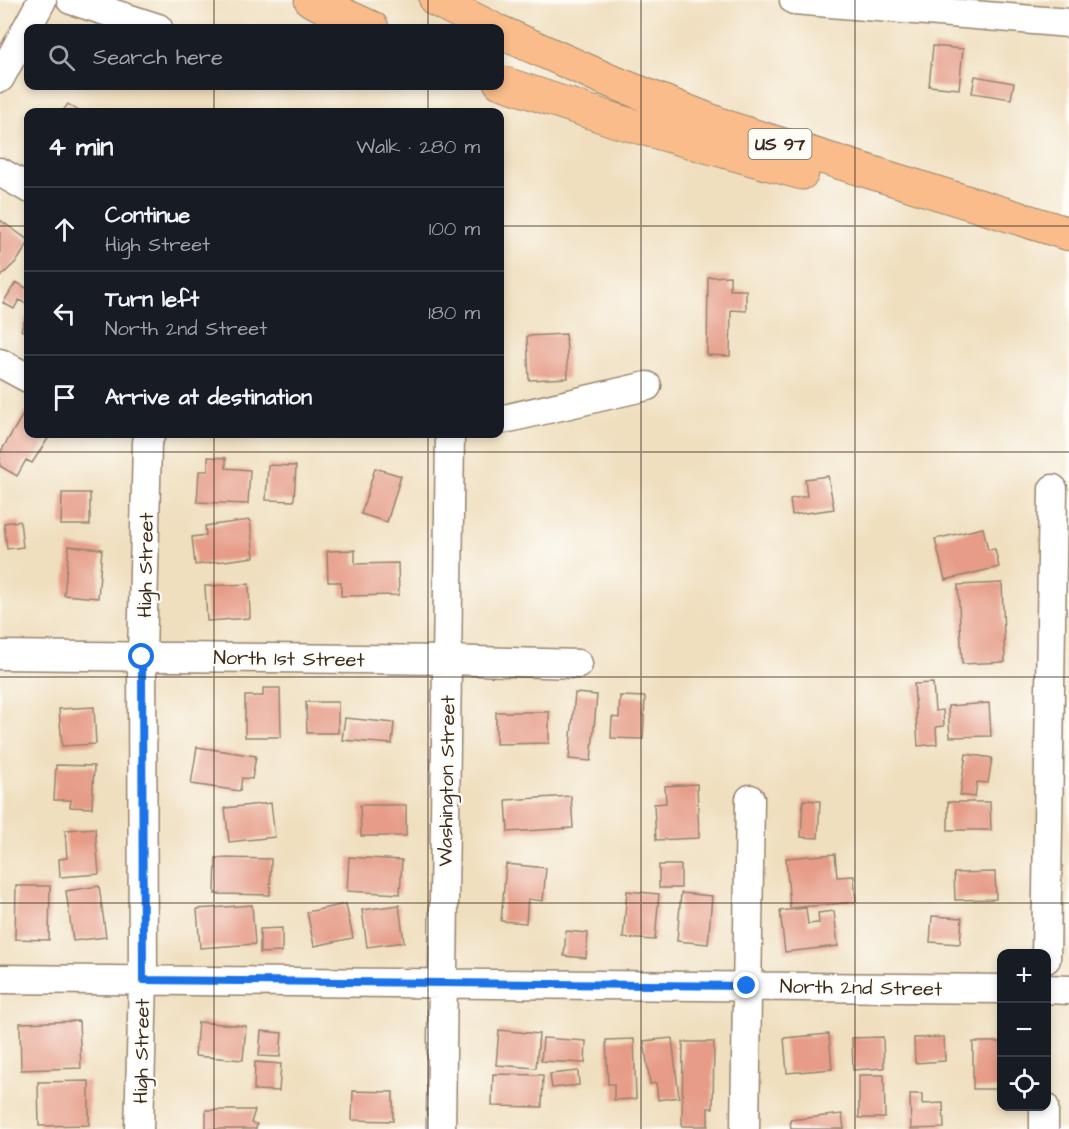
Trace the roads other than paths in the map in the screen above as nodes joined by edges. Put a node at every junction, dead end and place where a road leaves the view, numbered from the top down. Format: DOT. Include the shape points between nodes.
graph roads {
  1 [pos="42,0"];
  2 [pos="71,0"];
  3 [pos="311,0"];
  4 [pos="436,0"];
  5 [pos="794,0"];
  6 [pos="1069,23"];
  7 [pos="29,24"];
  8 [pos="146,24"];
  9 [pos="363,24"];
  10 [pos="483,24"];
  11 [pos="24,33"];
  12 [pos="504,34"];
  13 [pos="0,78"];
  14 [pos="504,83"];
  15 [pos="0,172"];
  16 [pos="24,186"];
  17 [pos="1069,234"];
  18 [pos="1069,246"];
  19 [pos="0,363"];
  20 [pos="24,376"];
  21 [pos="647,386"];
  22 [pos="504,419"];
  23 [pos="143,438"];
  24 [pos="450,438"];
  25 [pos="1053,489"];
  26 [pos="0,655"];
  27 [pos="142,657"];
  28 [pos="447,660"];
  29 [pos="578,664"];
  30 [pos="1060,672"];
  31 [pos="750,799"];
  32 [pos="1047,949"];
  33 [pos="0,979"];
  34 [pos="143,980"];
  35 [pos="443,983"];
  36 [pos="747,986"];
  37 [pos="997,989"];
  38 [pos="1051,989"];
  39 [pos="1069,990"];
  40 [pos="1044,1111"];
  41 [pos="140,1129"];
  42 [pos="441,1129"];
  43 [pos="745,1129"];
  44 [pos="1044,1129"];
  1 -- 7 [label="street"];
  2 -- 8 [label="street"];
  3 -- 9 [label="highway"];
  4 -- 10 [label="highway, US 97"];
  5 -- 6 [label="street"];
  11 -- 13 [label="street"];
  12 -- 17 [label="highway, US 97" via="732,129"];
  14 -- 18 [label="highway" via="628,124"];
  15 -- 16 [label="street"];
  19 -- 20 [label="street"];
  21 -- 22 [label="street"];
  23 -- 27 [label="street, High Street"];
  24 -- 28 [label="street, Washington Street"];
  25 -- 30 [label="street"];
  26 -- 27 [label="street, North 1st Street"];
  27 -- 28 [label="street, North 1st Street"];
  27 -- 34 [label="street, High Street"];
  28 -- 29 [label="street, North 1st Street"];
  28 -- 35 [label="street, Washington Street"];
  30 -- 32 [label="street"];
  31 -- 36 [label="street"];
  33 -- 34 [label="street, North 2nd Street"];
  34 -- 35 [label="street, North 2nd Street"];
  34 -- 41 [label="street, High Street"];
  35 -- 36 [label="street, North 2nd Street"];
  35 -- 42 [label="street, Washington Street"];
  36 -- 37 [label="street, North 2nd Street"];
  36 -- 43 [label="street"];
  38 -- 39 [label="street"];
  40 -- 44 [label="street"];
}
